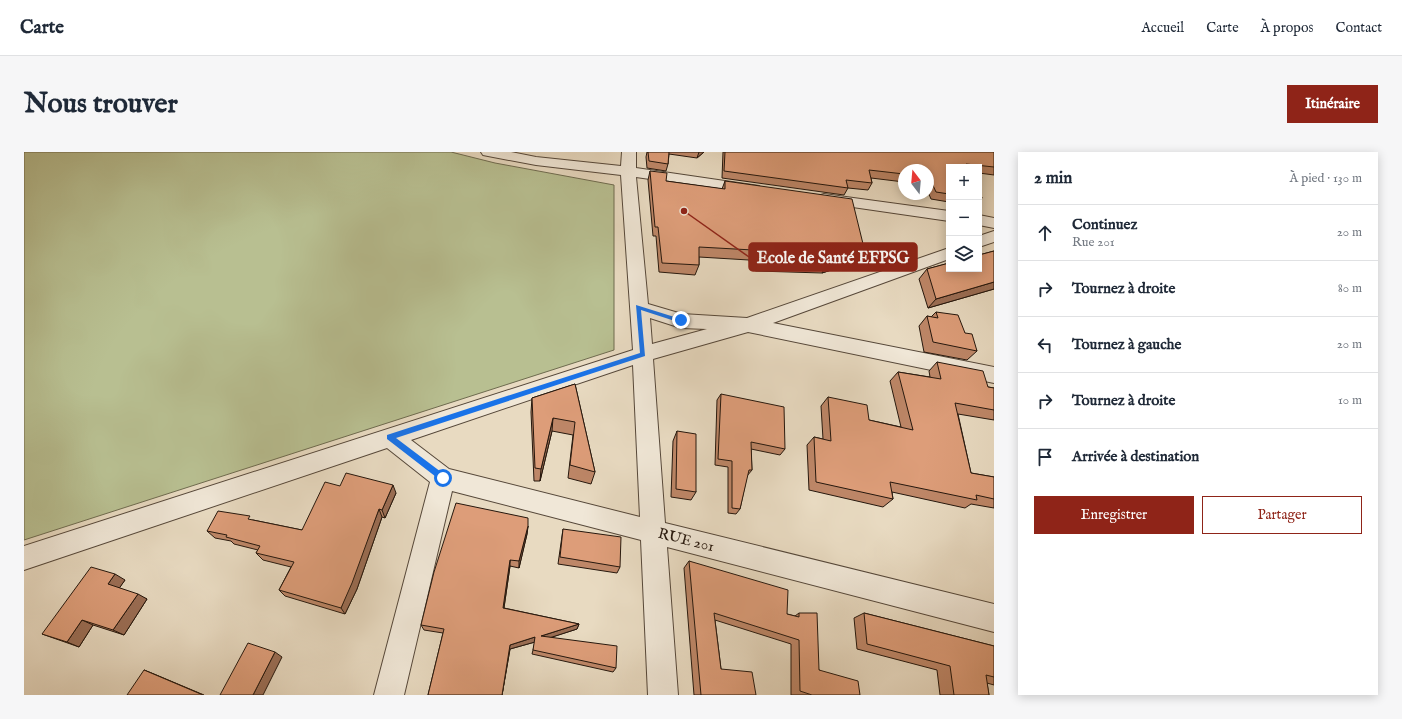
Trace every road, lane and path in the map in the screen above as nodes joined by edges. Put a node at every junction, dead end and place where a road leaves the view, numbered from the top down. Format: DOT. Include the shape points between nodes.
graph roads {
  1 [pos="488,152"];
  2 [pos="519,155"];
  3 [pos="628,162"];
  4 [pos="769,191"];
  5 [pos="808,196"];
  6 [pos="946,216"];
  7 [pos="982,220"];
  8 [pos="994,222"];
  9 [pos="994,236"];
  10 [pos="982,241"];
  11 [pos="946,254"];
  12 [pos="638,306"];
  13 [pos="748,325"];
  14 [pos="643,354"];
  15 [pos="994,375"];
  16 [pos="390,437"];
  17 [pos="443,478"];
  18 [pos="654,532"];
  19 [pos="24,558"];
  20 [pos="994,618"];
  21 [pos="389,695"];
  22 [pos="664,695"];
  1 -- 2 [label="street"];
  2 -- 3 [label="street"];
  3 -- 4 [label="street"];
  3 -- 12 [label="street"];
  5 -- 6 [label="street"];
  7 -- 8 [label="street"];
  9 -- 10 [label="street"];
  11 -- 13 [label="street"];
  12 -- 13 [label="street" via="681,320"];
  12 -- 14 [label="street"];
  13 -- 14 [label="street"];
  13 -- 15 [label="street"];
  14 -- 16 [label="street"];
  14 -- 18 [label="street"];
  16 -- 17 [label="street, RUE 201"];
  16 -- 19 [label="street"];
  17 -- 18 [label="street, RUE 201"];
  17 -- 21 [label="street"];
  18 -- 20 [label="street, RUE 201"];
  18 -- 22 [label="street"];
}
